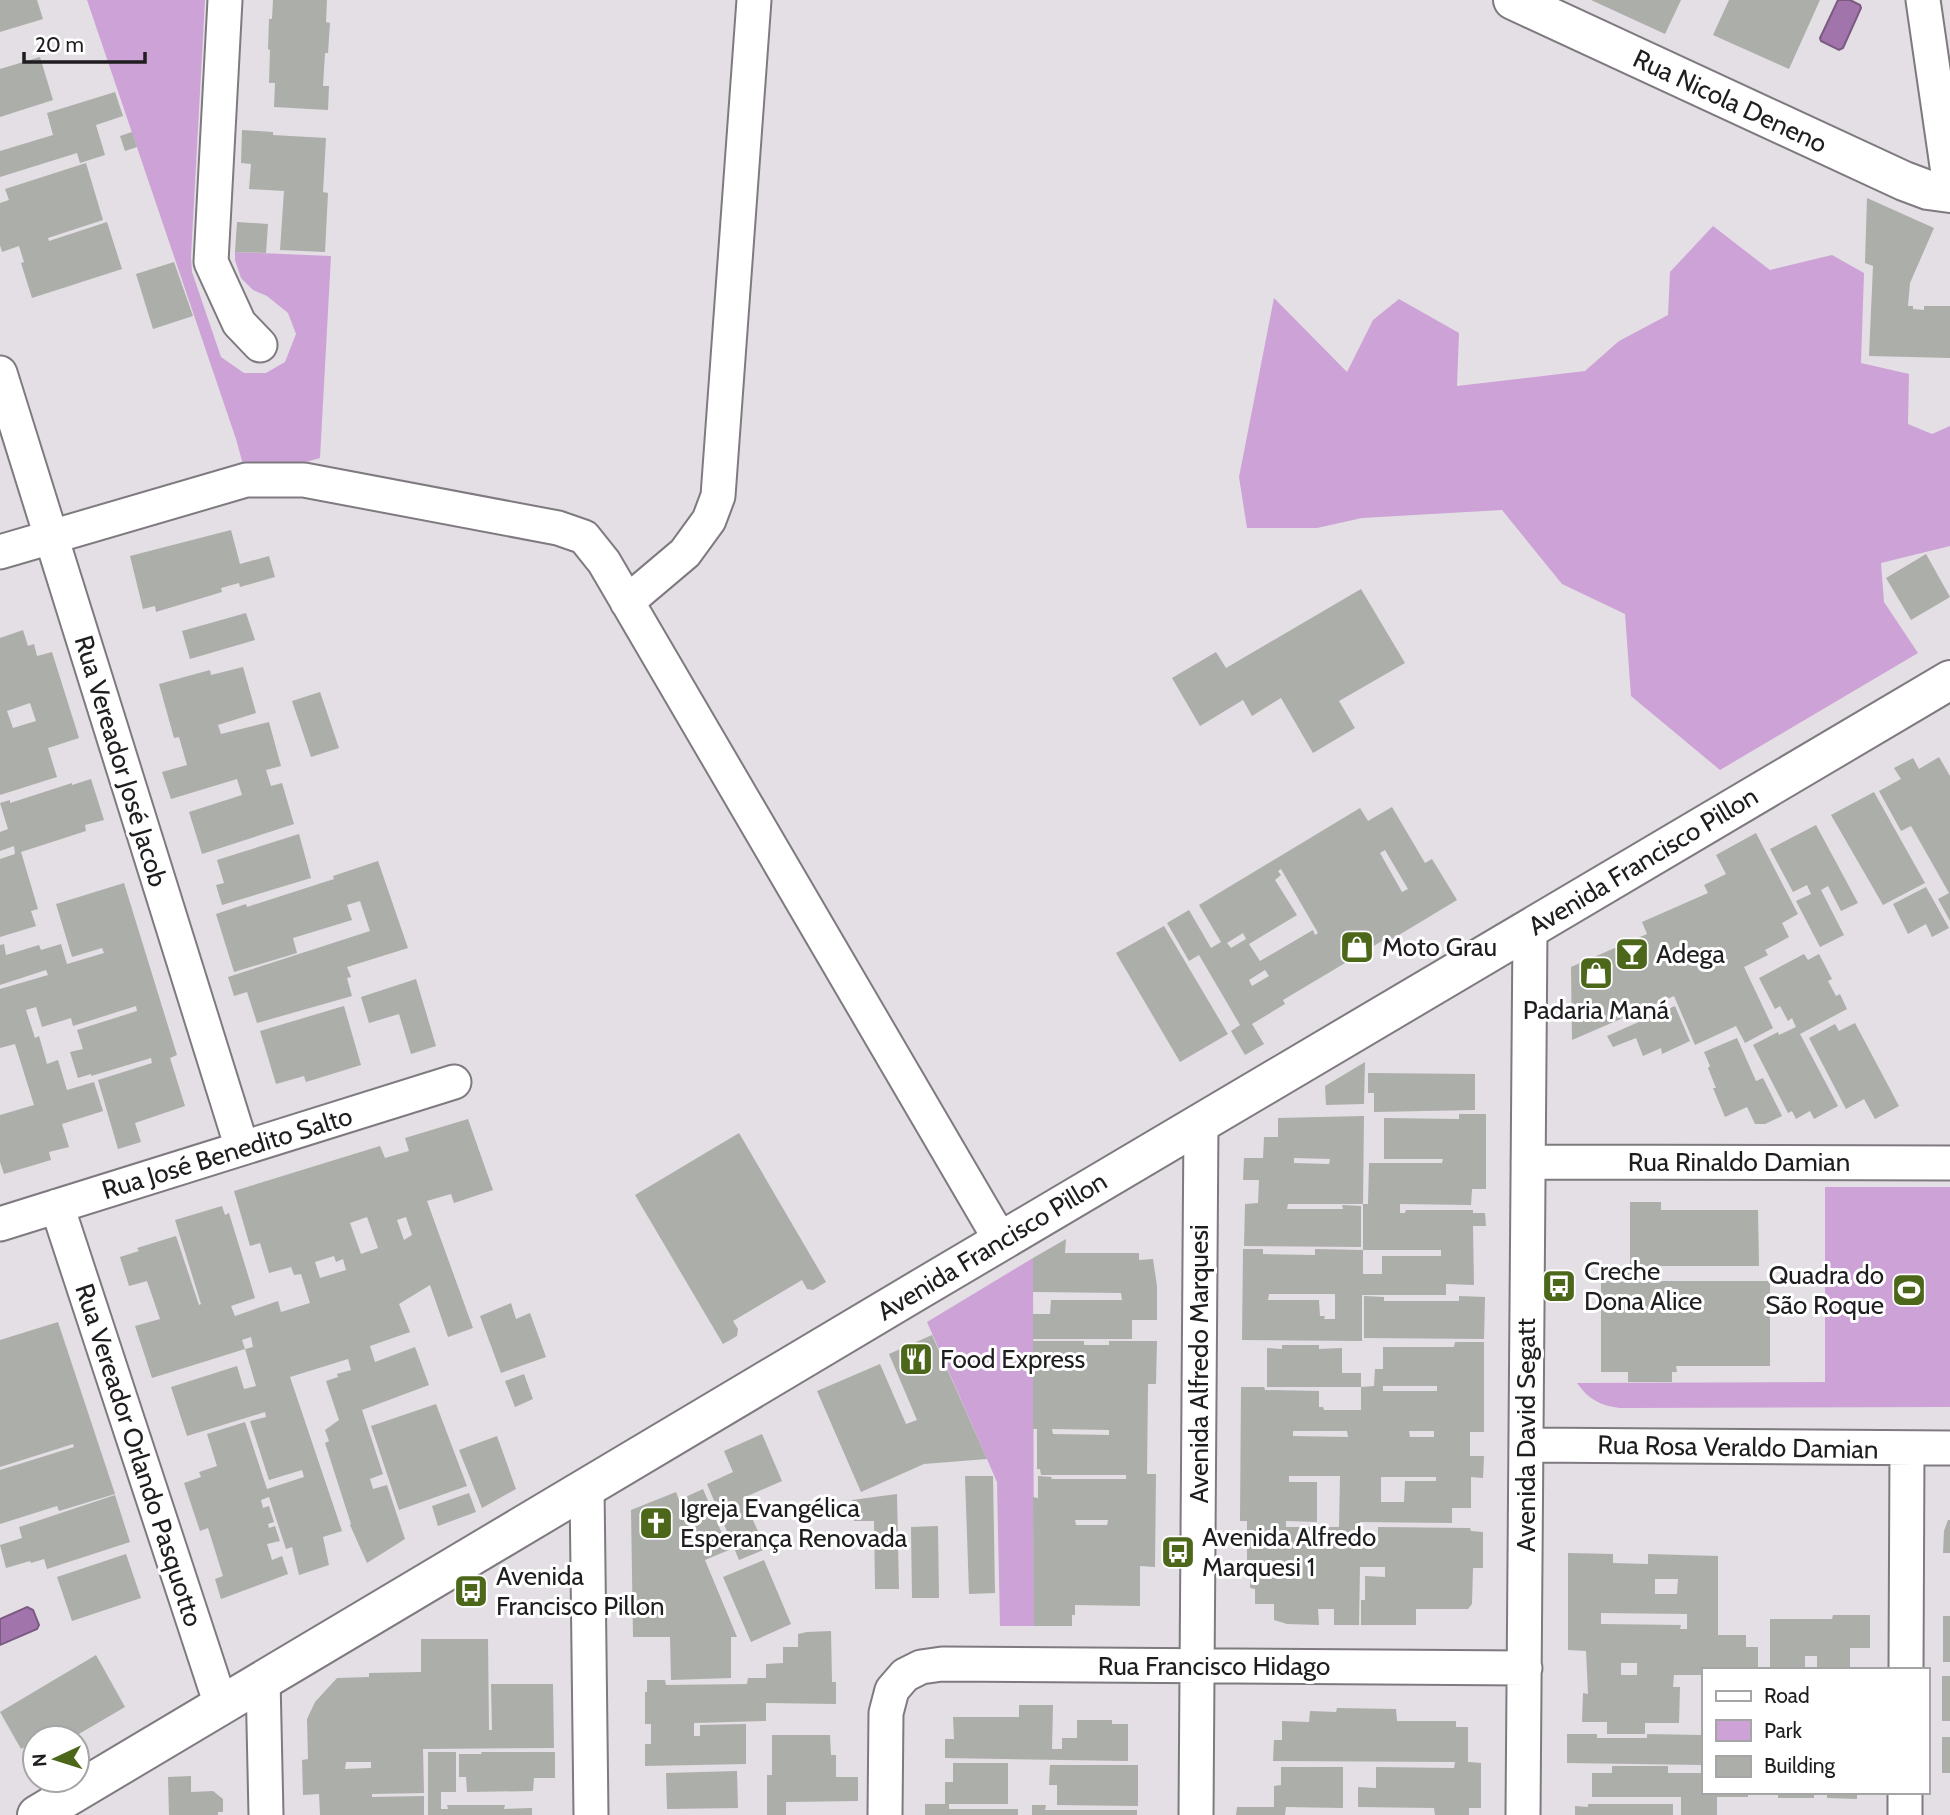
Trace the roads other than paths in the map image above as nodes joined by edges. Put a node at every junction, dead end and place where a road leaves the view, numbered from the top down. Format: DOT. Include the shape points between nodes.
graph roads {
  1 [pos="225,0"];
  2 [pos="754,0"];
  3 [pos="1513,0"];
  4 [pos="1923,0"];
  5 [pos="1950,187"];
  6 [pos="1950,193"];
  7 [pos="260,345"];
  8 [pos="0,373"];
  9 [pos="51,537"];
  10 [pos="0,552"];
  11 [pos="627,602"];
  12 [pos="1950,680"];
  13 [pos="1530,928"];
  14 [pos="454,1082"];
  15 [pos="1201,1122"];
  16 [pos="242,1148"];
  17 [pos="1528,1162"];
  18 [pos="1950,1163"];
  19 [pos="58,1206"];
  20 [pos="0,1224"];
  21 [pos="1001,1241"];
  22 [pos="1527,1445"];
  23 [pos="1950,1448"];
  24 [pos="1907,1449"];
  25 [pos="587,1488"];
  26 [pos="1197,1666"];
  27 [pos="1525,1668"];
  28 [pos="1906,1668"];
  29 [pos="263,1679"];
  30 [pos="221,1704"];
  31 [pos="1905,1794"];
  32 [pos="37,1815"];
  33 [pos="266,1815"];
  34 [pos="592,1815"];
  35 [pos="885,1815"];
  36 [pos="1196,1815"];
  37 [pos="1523,1815"];
  38 [pos="1905,1815"];
  1 -- 7 [label="street" via="211,262 239,323"];
  2 -- 11 [label="street" via="718,496 709,520 685,553"];
  3 -- 6 [label="main road, Rua Nicola Deneno" via="1904,181"];
  4 -- 5 [label="street"];
  8 -- 9 [label="street, Rua Vereador José Jacob"];
  9 -- 10 [label="street"];
  9 -- 11 [label="street" via="246,480 304,480 558,528 584,537"];
  9 -- 16 [label="street, Rua Vereador José Jacob"];
  11 -- 21 [label="street"];
  12 -- 13 [label="main road, Avenida Francisco Pillon"];
  13 -- 15 [label="main road, Avenida Francisco Pillon"];
  13 -- 17 [label="street, Avenida David Segatt"];
  14 -- 16 [label="street, Rua José Benedito Salto"];
  15 -- 21 [label="main road, Avenida Francisco Pillon"];
  15 -- 26 [label="street, Avenida Alfredo Marquesi"];
  16 -- 19 [label="street, Rua José Benedito Salto"];
  17 -- 18 [label="street, Rua Rinaldo Damian"];
  17 -- 22 [label="street, Avenida David Segatt"];
  19 -- 20 [label="street, Rua José Benedito Salto"];
  19 -- 30 [label="street, Rua Vereador Orlando Pasquotto"];
  21 -- 25 [label="main road, Avenida Francisco Pillon"];
  22 -- 24 [label="street, Rua Rosa Veraldo Damian"];
  22 -- 27 [label="street, Avenida David Segatt"];
  23 -- 24 [label="street, Rua Rosa Veraldo Damian"];
  24 -- 28 [label="street"];
  25 -- 29 [label="main road, Avenida Francisco Pillon"];
  25 -- 34 [label="street"];
  26 -- 27 [label="street, Rua Francisco Hidago"];
  26 -- 35 [label="street, Rua Francisco Hidago" via="921,1667 905,1675 892,1690 886,1713"];
  26 -- 36 [label="street, Avenida Alfredo Marquesi"];
  27 -- 37 [label="street, Avenida David Segatt"];
  29 -- 30 [label="main road, Avenida Francisco Pillon"];
  29 -- 33 [label="street"];
  30 -- 32 [label="main road, Avenida Francisco Pillon"];
  31 -- 38 [label="street"];
}
